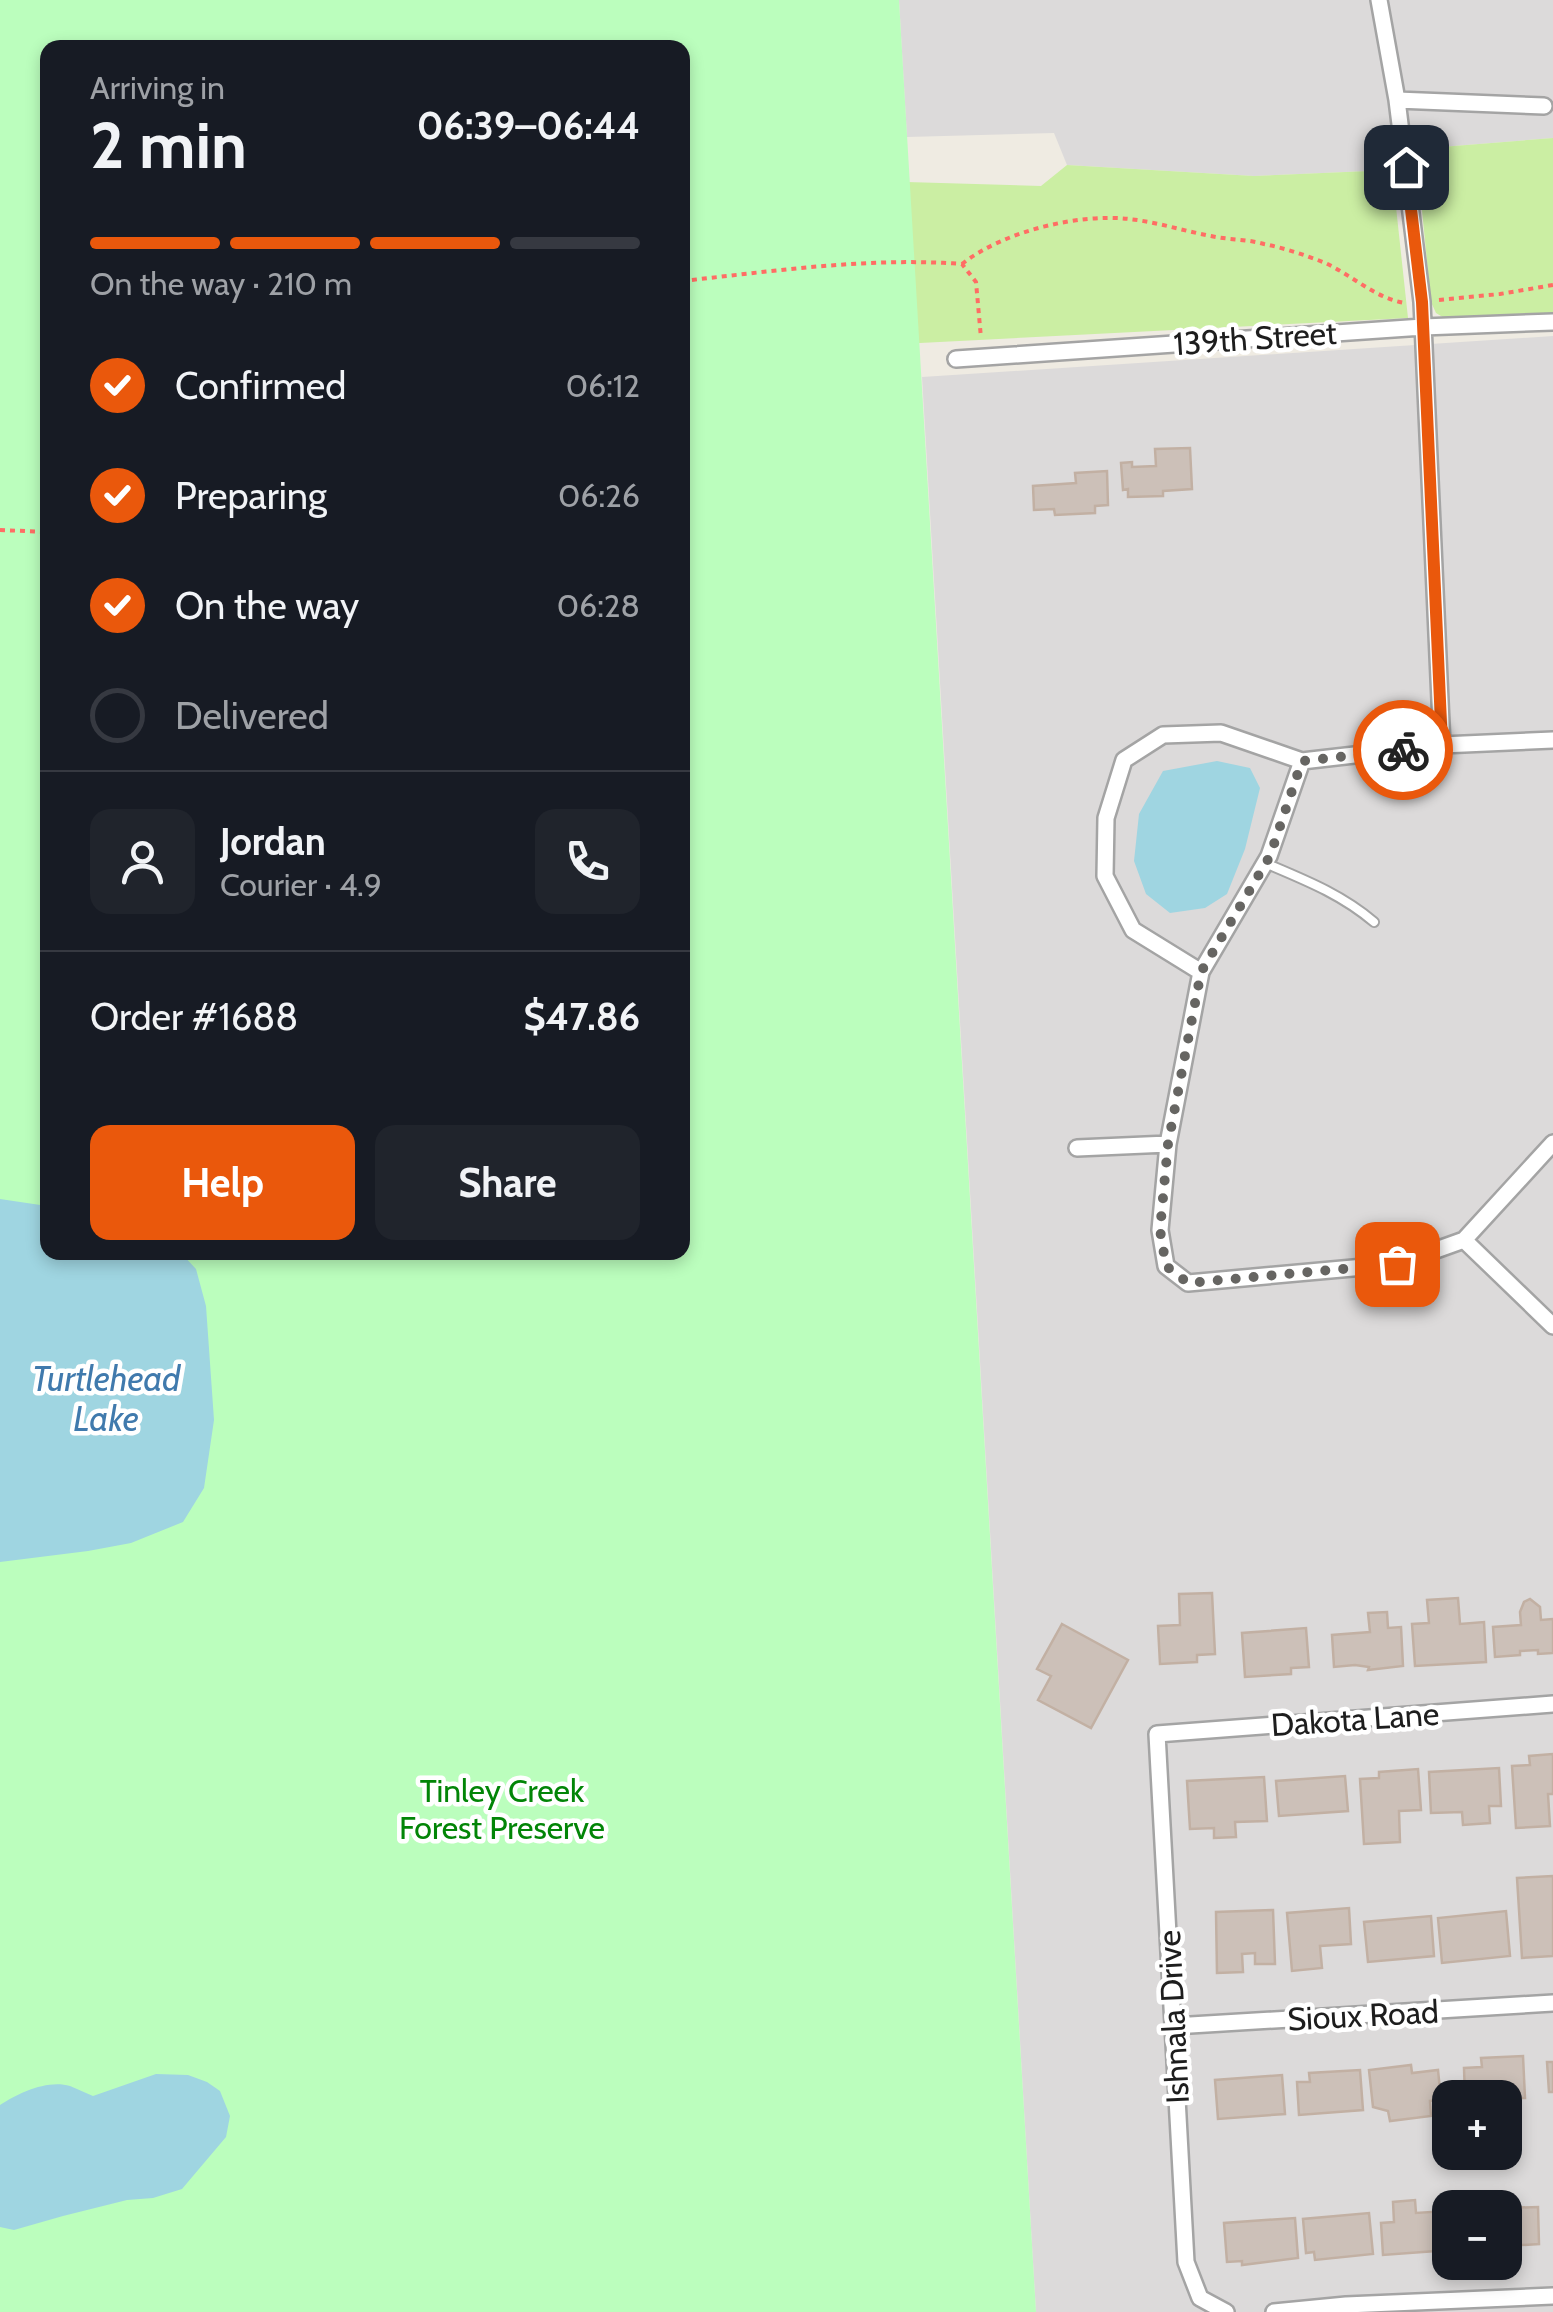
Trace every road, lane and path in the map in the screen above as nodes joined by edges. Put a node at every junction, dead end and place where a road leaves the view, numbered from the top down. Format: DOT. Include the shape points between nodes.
graph roads {
  1 [pos="1379,0"];
  2 [pos="1397,100"];
  3 [pos="1544,106"];
  4 [pos="962,264"];
  5 [pos="690,280"];
  6 [pos="1553,285"];
  7 [pos="1422,302"];
  8 [pos="1553,322"];
  9 [pos="1422,327"];
  10 [pos="983,356"];
  11 [pos="956,359"];
  12 [pos="0,530"];
  13 [pos="40,532"];
  14 [pos="1553,740"];
  15 [pos="1442,745"];
  16 [pos="1302,761"];
  17 [pos="1266,863"];
  18 [pos="1374,922"];
  19 [pos="1201,972"];
  20 [pos="1553,1143"];
  21 [pos="1168,1144"];
  22 [pos="1077,1148"];
  23 [pos="1464,1240"];
  24 [pos="1553,1326"];
  25 [pos="1553,1704"];
  26 [pos="1157,1734"];
  27 [pos="1553,2003"];
  28 [pos="1174,2026"];
  29 [pos="1553,2296"];
  30 [pos="1346,2309"];
  31 [pos="1226,2312"];
  32 [pos="1274,2312"];
  1 -- 2 [label="street"];
  2 -- 3 [label="street"];
  2 -- 7 [label="street"];
  4 -- 5 [label="path" via="914,260"];
  4 -- 7 [label="path" via="1034,229 1123,218 1263,243 1324,263 1382,297"];
  4 -- 10 [label="path" via="976,282"];
  6 -- 7 [label="path"];
  7 -- 9 [label="street"];
  8 -- 9 [label="street, 139th Street"];
  9 -- 10 [label="street, 139th Street"];
  9 -- 15 [label="street"];
  10 -- 11 [label="street, 139th Street"];
  12 -- 13 [label="path"];
  14 -- 15 [label="street"];
  15 -- 16 [label="street"];
  16 -- 17 [label="street"];
  16 -- 19 [label="street" via="1221,733 1162,735 1124,760 1106,818 1105,876 1133,930"];
  17 -- 18 [label="lane" via="1328,889"];
  17 -- 19 [label="street"];
  19 -- 21 [label="street"];
  20 -- 23 [label="street"];
  21 -- 22 [label="street"];
  21 -- 23 [label="street" via="1160,1230 1166,1266 1188,1283 1397,1264"];
  23 -- 24 [label="street"];
  25 -- 26 [label="street, Dakota Lane"];
  26 -- 28 [label="street, Ishnala Drive"];
  27 -- 28 [label="street, Sioux Road"];
  28 -- 31 [label="street, Ishnala Drive" via="1186,2262 1200,2298"];
  29 -- 30 [label="street"];
  30 -- 32 [label="street"];
}
